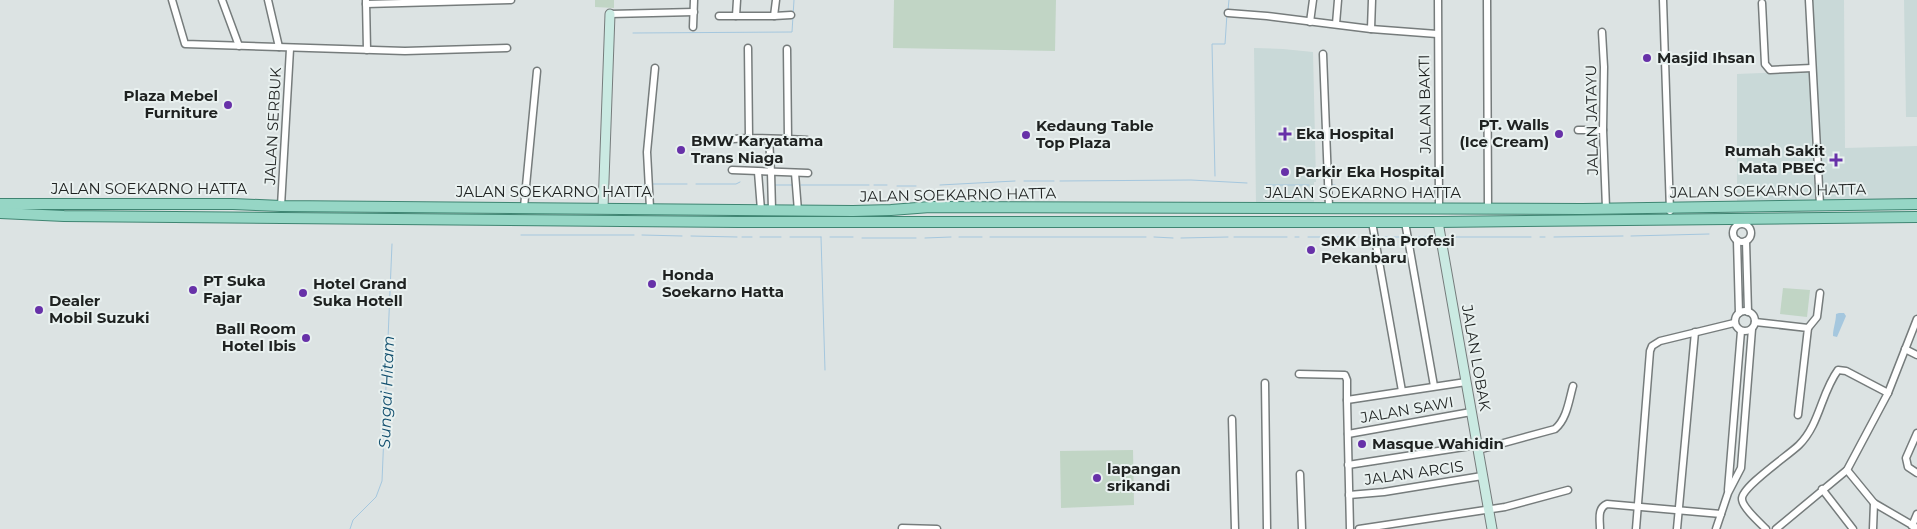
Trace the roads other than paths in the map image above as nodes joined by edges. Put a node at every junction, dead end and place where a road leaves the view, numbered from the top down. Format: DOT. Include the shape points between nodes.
graph roads {
  1 [pos="172,0"];
  2 [pos="222,0"];
  3 [pos="268,0"];
  4 [pos="511,0"];
  5 [pos="694,0"];
  6 [pos="738,0"];
  7 [pos="776,0"];
  8 [pos="1313,0"];
  9 [pos="1338,0"];
  10 [pos="1372,0"];
  11 [pos="1438,0"];
  12 [pos="1487,0"];
  13 [pos="1663,0"];
  14 [pos="1809,0"];
  15 [pos="366,2"];
  16 [pos="1762,3"];
  17 [pos="694,12"];
  18 [pos="1228,13"];
  19 [pos="610,14"];
  20 [pos="791,15"];
  21 [pos="719,16"];
  22 [pos="736,16"];
  23 [pos="774,16"];
  24 [pos="1310,22"];
  25 [pos="1336,24"];
  26 [pos="693,27"];
  27 [pos="1371,29"];
  28 [pos="1602,32"];
  29 [pos="1437,34"];
  30 [pos="239,46"];
  31 [pos="279,47"];
  32 [pos="507,48"];
  33 [pos="748,48"];
  34 [pos="290,49"];
  35 [pos="787,49"];
  36 [pos="367,50"];
  37 [pos="1323,54"];
  38 [pos="655,68"];
  39 [pos="1812,68"];
  40 [pos="537,72"];
  41 [pos="1578,130"];
  42 [pos="1603,130"];
  43 [pos="749,138"];
  44 [pos="733,139"];
  45 [pos="768,139"];
  46 [pos="788,139"];
  47 [pos="807,140"];
  48 [pos="732,170"];
  49 [pos="758,172"];
  50 [pos="771,172"];
  51 [pos="795,173"];
  52 [pos="808,173"];
  53 [pos="0,204"];
  54 [pos="1917,204"];
  55 [pos="1820,205"];
  56 [pos="281,206"];
  57 [pos="430,207"];
  58 [pos="524,207"];
  59 [pos="1328,207"];
  60 [pos="1670,207"];
  61 [pos="603,208"];
  62 [pos="650,208"];
  63 [pos="1439,208"];
  64 [pos="1606,208"];
  65 [pos="1144,209"];
  66 [pos="1488,209"];
  67 [pos="761,210"];
  68 [pos="772,210"];
  69 [pos="798,210"];
  70 [pos="0,213"];
  71 [pos="12,213"];
  72 [pos="1917,217"];
  73 [pos="430,218"];
  74 [pos="0,219"];
  75 [pos="1670,220"];
  76 [pos="1723,220"];
  77 [pos="1758,220"];
  78 [pos="1144,221"];
  79 [pos="1372,222"];
  80 [pos="1406,222"];
  81 [pos="1438,222"];
  82 [pos="1732,234"];
  83 [pos="1751,234"];
  84 [pos="1737,240"];
  85 [pos="1746,241"];
  86 [pos="1820,292"];
  87 [pos="1748,312"];
  88 [pos="1739,313"];
  89 [pos="1917,319"];
  90 [pos="1755,322"];
  91 [pos="1734,323"];
  92 [pos="1808,328"];
  93 [pos="1752,329"];
  94 [pos="1741,331"];
  95 [pos="1695,332"];
  96 [pos="1905,349"];
  97 [pos="1917,355"];
  98 [pos="1299,374"];
  99 [pos="1466,382"];
  100 [pos="1265,383"];
  101 [pos="1434,386"];
  102 [pos="1573,386"];
  103 [pos="1402,391"];
  104 [pos="1888,393"];
  105 [pos="1348,400"];
  106 [pos="1471,412"];
  107 [pos="1798,414"];
  108 [pos="1232,419"];
  109 [pos="1917,433"];
  110 [pos="1348,434"];
  111 [pos="1478,448"];
  112 [pos="1348,465"];
  113 [pos="1847,470"];
  114 [pos="1917,473"];
  115 [pos="1300,474"];
  116 [pos="1482,476"];
  117 [pos="1822,489"];
  118 [pos="1568,490"];
  119 [pos="1728,494"];
  120 [pos="1349,495"];
  121 [pos="1874,503"];
  122 [pos="1638,507"];
  123 [pos="1488,510"];
  124 [pos="1679,510"];
  125 [pos="1721,514"];
  126 [pos="1917,514"];
  127 [pos="1409,525"];
  128 [pos="1915,527"];
  129 [pos="902,528"];
  130 [pos="914,529"];
  131 [pos="933,529"];
  132 [pos="937,529"];
  133 [pos="1235,529"];
  134 [pos="1267,529"];
  135 [pos="1302,529"];
  136 [pos="1350,529"];
  137 [pos="1359,529"];
  138 [pos="1492,529"];
  139 [pos="1600,529"];
  140 [pos="1636,529"];
  141 [pos="1677,529"];
  142 [pos="1716,529"];
  143 [pos="1766,529"];
  144 [pos="1776,529"];
  145 [pos="1854,529"];
  146 [pos="1873,529"];
  1 -- 30 [label="street" via="185,44"];
  2 -- 30 [label="street"];
  3 -- 31 [label="street"];
  4 -- 15 [label="street"];
  5 -- 17 [label="street"];
  6 -- 22 [label="street"];
  7 -- 23 [label="street"];
  8 -- 24 [label="street"];
  9 -- 25 [label="street"];
  10 -- 27 [label="street"];
  11 -- 29 [label="street, JALAN BAKTI"];
  12 -- 66 [label="street"];
  13 -- 60 [label="street"];
  14 -- 39 [label="street"];
  15 -- 36 [label="street"];
  16 -- 39 [label="street" via="1767,68"];
  17 -- 19 [label="street"];
  17 -- 26 [label="street"];
  18 -- 24 [label="street"];
  19 -- 61 [label="main road"];
  20 -- 23 [label="street"];
  21 -- 22 [label="street"];
  22 -- 23 [label="street"];
  24 -- 25 [label="street"];
  25 -- 27 [label="street"];
  27 -- 29 [label="street"];
  28 -- 42 [label="street, JALAN JATAYU"];
  29 -- 63 [label="street, JALAN BAKTI"];
  30 -- 31 [label="street"];
  31 -- 34 [label="street"];
  32 -- 36 [label="street"];
  33 -- 43 [label="street"];
  34 -- 36 [label="street"];
  34 -- 56 [label="street, JALAN SERBUK"];
  35 -- 46 [label="street"];
  37 -- 59 [label="street"];
  38 -- 62 [label="street" via="647,152"];
  39 -- 55 [label="street"];
  40 -- 58 [label="street"];
  41 -- 42 [label="street"];
  42 -- 64 [label="street, JALAN JATAYU"];
  43 -- 44 [label="street"];
  43 -- 45 [label="street"];
  45 -- 46 [label="street"];
  45 -- 50 [label="street"];
  46 -- 47 [label="street"];
  48 -- 49 [label="street"];
  49 -- 50 [label="street"];
  49 -- 67 [label="street"];
  50 -- 51 [label="street"];
  50 -- 68 [label="street"];
  51 -- 52 [label="street"];
  51 -- 69 [label="street"];
  53 -- 56 [label="main road, JALAN SOEKARNO HATTA"];
  54 -- 55 [label="main road, JALAN SOEKARNO HATTA"];
  55 -- 60 [label="main road, JALAN SOEKARNO HATTA"];
  56 -- 57 [label="main road, JALAN SOEKARNO HATTA"];
  57 -- 58 [label="main road, JALAN SOEKARNO HATTA"];
  57 -- 73 [label="main road"];
  58 -- 61 [label="main road, JALAN SOEKARNO HATTA"];
  59 -- 63 [label="main road, JALAN SOEKARNO HATTA"];
  59 -- 65 [label="main road, JALAN SOEKARNO HATTA"];
  60 -- 64 [label="main road, JALAN SOEKARNO HATTA"];
  60 -- 75 [label="street"];
  61 -- 62 [label="main road, JALAN SOEKARNO HATTA"];
  62 -- 67 [label="main road, JALAN SOEKARNO HATTA"];
  63 -- 66 [label="main road, JALAN SOEKARNO HATTA"];
  64 -- 66 [label="main road, JALAN SOEKARNO HATTA"];
  65 -- 69 [label="main road, JALAN SOEKARNO HATTA" via="930,207"];
  65 -- 78 [label="main road"];
  67 -- 68 [label="main road, JALAN SOEKARNO HATTA"];
  68 -- 69 [label="main road, JALAN SOEKARNO HATTA"];
  70 -- 71 [label="main road, JALAN SOEKARNO HATTA"];
  71 -- 73 [label="main road, JALAN SOEKARNO HATTA"];
  71 -- 74 [label="main road, JALAN SOEKARNO HATTA"];
  72 -- 77 [label="main road, JALAN SOEKARNO HATTA"];
  73 -- 78 [label="main road, JALAN SOEKARNO HATTA" via="738,222"];
  75 -- 76 [label="main road, JALAN SOEKARNO HATTA"];
  75 -- 81 [label="main road, JALAN SOEKARNO HATTA"];
  76 -- 77 [label="main road, JALAN SOEKARNO HATTA"];
  76 -- 82 [label="street"];
  77 -- 83 [label="street"];
  78 -- 79 [label="main road, JALAN SOEKARNO HATTA"];
  79 -- 80 [label="main road, JALAN SOEKARNO HATTA"];
  79 -- 103 [label="street"];
  80 -- 81 [label="main road, JALAN SOEKARNO HATTA"];
  80 -- 101 [label="street"];
  81 -- 99 [label="main road, JALAN LOBAK"];
  82 -- 83 [label="street" via="1733,228 1740,223 1748,226"];
  82 -- 84 [label="street"];
  83 -- 85 [label="street"];
  84 -- 85 [label="street"];
  84 -- 88 [label="street"];
  85 -- 87 [label="street"];
  86 -- 92 [label="street" via="1816,317"];
  87 -- 88 [label="street"];
  87 -- 90 [label="street"];
  88 -- 91 [label="street"];
  89 -- 96 [label="street"];
  90 -- 92 [label="street"];
  90 -- 93 [label="street"];
  91 -- 94 [label="street"];
  91 -- 95 [label="street"];
  92 -- 107 [label="street"];
  93 -- 94 [label="street"];
  93 -- 119 [label="street" via="1742,465"];
  94 -- 119 [label="street"];
  95 -- 122 [label="street" via="1655,342 1650,351"];
  95 -- 124 [label="street"];
  96 -- 97 [label="street"];
  96 -- 104 [label="street"];
  98 -- 105 [label="street" via="1345,375"];
  99 -- 101 [label="street"];
  99 -- 106 [label="main road, JALAN LOBAK"];
  100 -- 134 [label="street"];
  101 -- 103 [label="street"];
  102 -- 111 [label="street" via="1566,413 1555,429"];
  103 -- 105 [label="street"];
  104 -- 113 [label="street"];
  104 -- 143 [label="street" via="1838,370 1808,435 1744,492 1744,505"];
  105 -- 110 [label="street"];
  106 -- 110 [label="street, JALAN SAWI"];
  106 -- 111 [label="main road, JALAN LOBAK"];
  108 -- 133 [label="street"];
  109 -- 114 [label="street" via="1906,458 1908,468"];
  110 -- 112 [label="street"];
  111 -- 112 [label="street"];
  111 -- 116 [label="main road, JALAN LOBAK"];
  112 -- 120 [label="street"];
  113 -- 117 [label="street"];
  113 -- 121 [label="street"];
  115 -- 135 [label="street"];
  116 -- 120 [label="street, JALAN ARCIS"];
  116 -- 123 [label="main road, JALAN LOBAK"];
  117 -- 144 [label="street"];
  117 -- 145 [label="street"];
  118 -- 123 [label="street"];
  119 -- 125 [label="street"];
  120 -- 136 [label="street"];
  121 -- 128 [label="street"];
  121 -- 146 [label="street"];
  122 -- 124 [label="street"];
  122 -- 139 [label="street" via="1603,506"];
  122 -- 140 [label="street"];
  123 -- 127 [label="street"];
  123 -- 138 [label="main road, JALAN LOBAK"];
  124 -- 125 [label="street"];
  124 -- 141 [label="street"];
  125 -- 142 [label="street"];
  126 -- 128 [label="street"];
  127 -- 137 [label="street"];
  129 -- 130 [label="street"];
  130 -- 131 [label="street"];
  131 -- 132 [label="street"];
}
